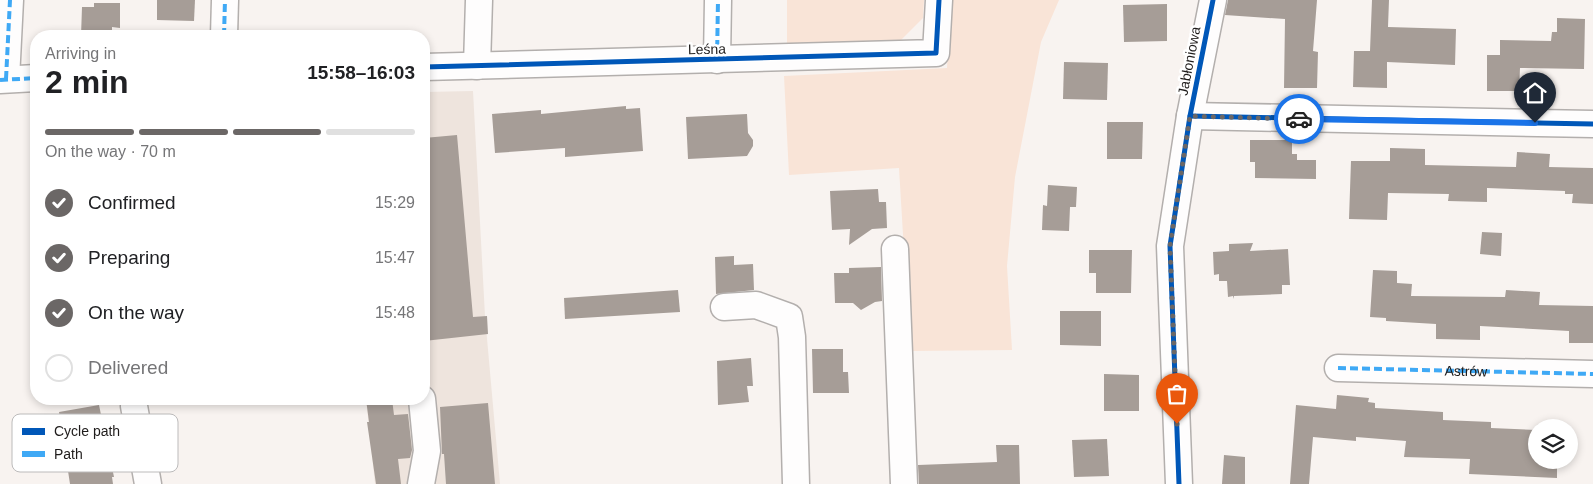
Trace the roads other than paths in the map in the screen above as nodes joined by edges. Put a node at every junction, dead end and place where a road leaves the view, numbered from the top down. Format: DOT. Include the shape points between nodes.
graph roads {
  1 [pos="10,0"];
  2 [pos="225,0"];
  3 [pos="479,0"];
  4 [pos="718,0"];
  5 [pos="939,0"];
  6 [pos="1213,0"];
  7 [pos="224,30"];
  8 [pos="717,60"];
  9 [pos="477,66"];
  10 [pos="430,67"];
  11 [pos="30,78"];
  12 [pos="3,80"];
  13 [pos="1190,116"];
  14 [pos="1593,124"];
  15 [pos="895,249"];
  16 [pos="724,308"];
  17 [pos="1338,368"];
  18 [pos="1593,374"];
  19 [pos="423,405"];
  20 [pos="134,406"];
  21 [pos="135,414"];
  22 [pos="421,484"];
  23 [pos="796,484"];
  24 [pos="904,484"];
  25 [pos="1179,484"];
  1 -- 12 [label="street"];
  2 -- 7 [label="street"];
  3 -- 9 [label="street"];
  4 -- 8 [label="street"];
  5 -- 8 [label="street, Leśna" via="936,53"];
  6 -- 13 [label="street, Jabłoniowa"];
  8 -- 9 [label="street, Leśna" via="652,68"];
  9 -- 10 [label="street, Leśna"];
  11 -- 12 [label="street"];
  13 -- 14 [label="street"];
  13 -- 25 [label="street, Jabłoniowa" via="1170,246"];
  15 -- 24 [label="street"];
  16 -- 23 [label="street" via="756,305 789,317"];
  17 -- 18 [label="street, Astrów"];
  19 -- 22 [label="street" via="427,452"];
  20 -- 21 [label="street"];
}
